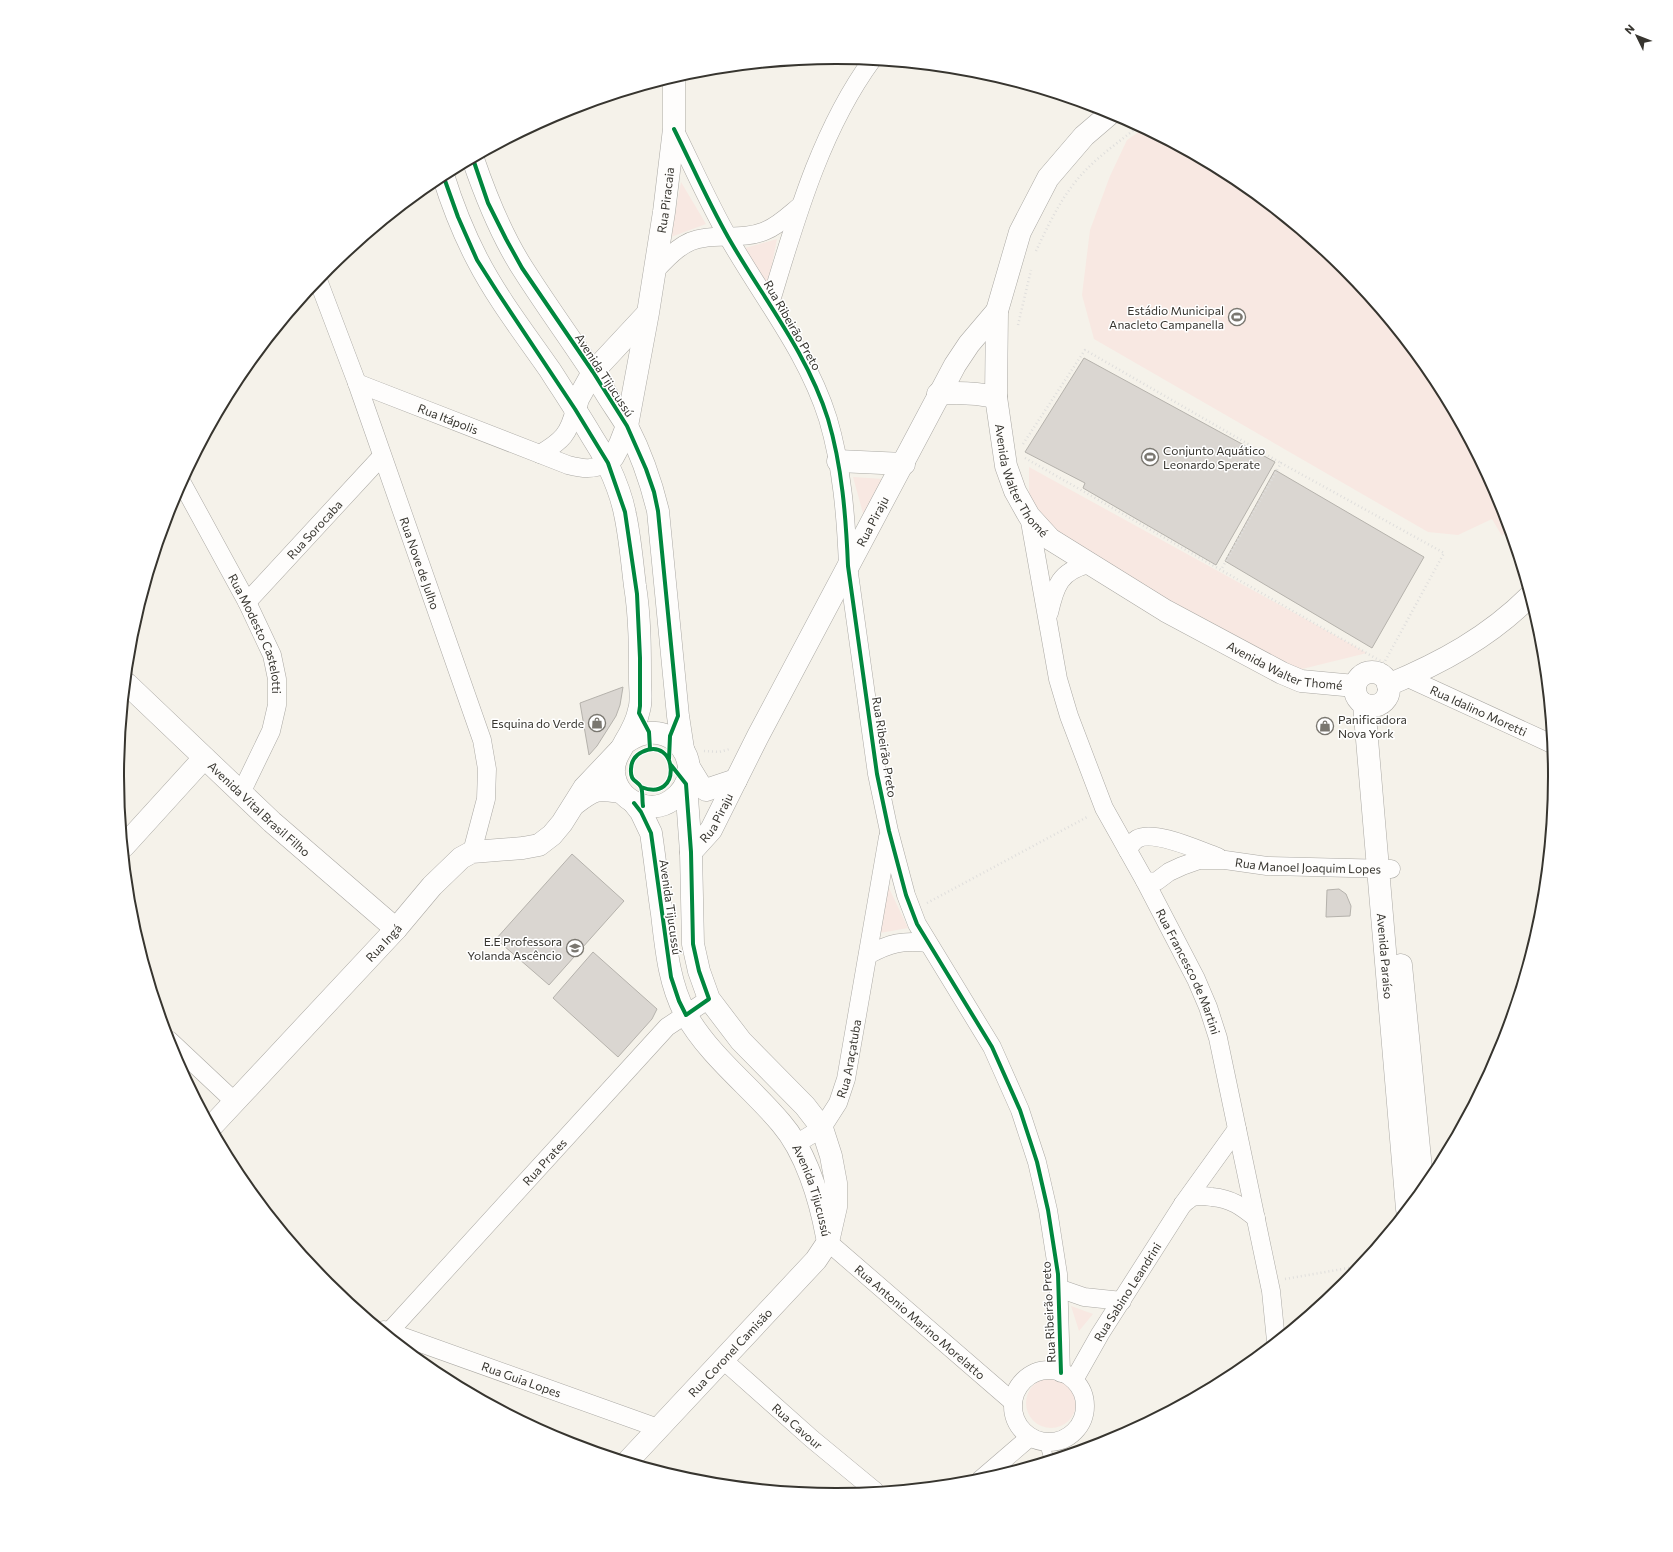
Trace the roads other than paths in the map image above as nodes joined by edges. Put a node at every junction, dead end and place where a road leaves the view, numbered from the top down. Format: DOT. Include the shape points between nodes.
graph roads {
  1 [pos="869,65"];
  2 [pos="674,83"];
  3 [pos="1106,117"];
  4 [pos="674,129"];
  5 [pos="474,163"];
  6 [pos="445,182"];
  7 [pos="800,206"];
  8 [pos="728,237"];
  9 [pos="654,272"];
  10 [pos="320,286"];
  11 [pos="770,304"];
  12 [pos="997,311"];
  13 [pos="648,313"];
  14 [pos="593,372"];
  15 [pos="357,382"];
  16 [pos="938,394"];
  17 [pos="996,397"];
  18 [pos="575,409"];
  19 [pos="627,426"];
  20 [pos="540,454"];
  21 [pos="382,456"];
  22 [pos="838,461"];
  23 [pos="608,463"];
  24 [pos="904,464"];
  25 [pos="185,489"];
  26 [pos="1029,516"];
  27 [pos="1089,564"];
  28 [pos="848,566"];
  29 [pos="1526,600"];
  30 [pos="247,602"];
  31 [pos="1048,619"];
  32 [pos="130,688"];
  33 [pos="1375,688"];
  34 [pos="1547,743"];
  35 [pos="622,746"];
  36 [pos="204,758"];
  37 [pos="685,759"];
  38 [pos="736,780"];
  39 [pos="242,792"];
  40 [pos="628,797"];
  41 [pos="575,803"];
  42 [pos="889,831"];
  43 [pos="128,842"];
  44 [pos="1128,851"];
  45 [pos="472,852"];
  46 [pos="691,852"];
  47 [pos="1225,860"];
  48 [pos="1384,868"];
  49 [pos="1145,881"];
  50 [pos="396,928"];
  51 [pos="928,943"];
  52 [pos="868,956"];
  53 [pos="709,999"];
  54 [pos="686,1015"];
  55 [pos="180,1050"];
  56 [pos="235,1102"];
  57 [pos="215,1123"];
  58 [pos="822,1128"];
  59 [pos="1237,1129"];
  60 [pos="796,1144"];
  61 [pos="1422,1181"];
  62 [pos="1408,1200"];
  63 [pos="1183,1204"];
  64 [pos="1256,1218"];
  65 [pos="828,1242"];
  66 [pos="1058,1288"];
  67 [pos="1122,1301"];
  68 [pos="389,1330"];
  69 [pos="396,1335"];
  70 [pos="1276,1336"];
  71 [pos="722,1359"];
  72 [pos="1068,1377"];
  73 [pos="1013,1402"];
  74 [pos="658,1428"];
  75 [pos="1037,1440"];
  76 [pos="1047,1456"];
  77 [pos="631,1457"];
  78 [pos="995,1470"];
  79 [pos="870,1487"];
  1 -- 7 [label="street" via="825,144"];
  2 -- 4 [label="street, Rua Ribeirão Preto"];
  3 -- 12 [label="street, Avenida Walter Thomé" via="1084,136 1048,178 1020,232"];
  4 -- 8 [label="street, Rua Ribeirão Preto"];
  4 -- 9 [label="street, Rua Piracaia"];
  5 -- 14 [label="street, Avenida Tijucussú" via="488,202 522,268"];
  6 -- 18 [label="street, Avenida Tijucussú" via="478,260"];
  7 -- 8 [label="street, Rua Piracaia" via="765,231 747,236"];
  7 -- 11 [label="street"];
  8 -- 9 [label="street, Rua Piracaia" via="688,242 669,256"];
  8 -- 11 [label="street, Rua Ribeirão Preto"];
  9 -- 13 [label="street, Rua Piracaia"];
  10 -- 15 [label="street, Rua Nove de Julho"];
  11 -- 22 [label="street, Rua Ribeirão Preto" via="813,379 828,420"];
  12 -- 16 [label="street, Rua Piraju" via="969,344"];
  12 -- 17 [label="street, Avenida Walter Thomé"];
  13 -- 14 [label="street"];
  13 -- 19 [label="street, Rua Piracaia"];
  14 -- 18 [label="street"];
  14 -- 19 [label="street, Avenida Tijucussú"];
  15 -- 20 [label="street, Rua Itápolis"];
  15 -- 21 [label="street, Rua Nove de Julho"];
  16 -- 17 [label="street" via="958,392"];
  16 -- 24 [label="street, Rua Piraju"];
  17 -- 26 [label="street, Avenida Walter Thomé" via="1006,466 1015,491"];
  18 -- 20 [label="street" via="565,436"];
  18 -- 23 [label="street, Avenida Tijucussú"];
  19 -- 23 [label="street, Rua Piracaia"];
  19 -- 37 [label="street, Avenida Tijucussú" via="646,470 658,511"];
  20 -- 23 [label="street, Rua Itápolis" via="587,469 598,468"];
  21 -- 30 [label="street, Rua Sorocaba"];
  21 -- 45 [label="street, Rua Nove de Julho" via="482,740 487,769 486,799"];
  22 -- 24 [label="street"];
  22 -- 28 [label="street, Rua Ribeirão Preto" via="847,532"];
  23 -- 35 [label="street, Avenida Tijucussú" via="625,512 637,594 640,706"];
  24 -- 28 [label="street, Rua Piraju"];
  25 -- 30 [label="street, Rua Modesto Castelotti"];
  26 -- 27 [label="street, Avenida Walter Thomé" via="1050,539"];
  26 -- 31 [label="street, Rua Francesco de Martini"];
  27 -- 31 [label="street, Rua Francesco de Martini" via="1072,570 1063,577 1053,593"];
  27 -- 33 [label="street, Avenida Walter Thomé" via="1166,611 1282,673 1301,681"];
  28 -- 38 [label="street, Rua Piraju"];
  28 -- 42 [label="street, Rua Ribeirão Preto" via="877,774"];
  29 -- 33 [label="street, Avenida Walter Thomé" via="1457,653 1424,670"];
  30 -- 39 [label="street, Rua Modesto Castelotti" via="272,656 277,679 277,705 271,731"];
  31 -- 44 [label="street, Rua Francesco de Martini" via="1058,679 1069,716 1104,808"];
  32 -- 36 [label="street, Avenida Vital Brasil Filho"];
  33 -- 34 [label="street, Rua Idalino Moretti"];
  33 -- 48 [label="street, Avenida Paraíso"];
  35 -- 37 [label="street" via="639,734 661,733 670,736"];
  35 -- 40 [label="street, Avenida Tijucussú" via="615,762 614,774"];
  35 -- 41 [label="street, Rua Ingá" via="593,776"];
  36 -- 39 [label="street, Avenida Vital Brasil Filho"];
  36 -- 43 [label="street"];
  37 -- 38 [label="street, Rua Piraju" via="700,785 706,790"];
  37 -- 40 [label="street" via="678,795 664,805 649,807"];
  37 -- 46 [label="street, Avenida Tijucussú"];
  38 -- 46 [label="street, Rua Piraju" via="711,830"];
  39 -- 50 [label="street, Avenida Vital Brasil Filho" via="272,822"];
  40 -- 41 [label="street, Rua Ingá" via="605,790 593,791"];
  40 -- 54 [label="street, Avenida Tijucussú" via="641,812 651,833 671,977"];
  41 -- 45 [label="street, Rua Ingá" via="555,831 539,845"];
  42 -- 51 [label="street, Rua Ribeirão Preto" via="911,911"];
  42 -- 52 [label="street, Rua Araçatuba"];
  44 -- 47 [label="street, Rua Manoel Joaquim Lopes" via="1138,838 1153,836"];
  44 -- 49 [label="street, Rua Francesco de Martini"];
  45 -- 50 [label="street, Rua Ingá" via="461,858 432,886"];
  46 -- 53 [label="street, Avenida Tijucussú" via="694,944 699,971"];
  47 -- 48 [label="street, Rua Manoel Joaquim Lopes" via="1268,866"];
  47 -- 49 [label="street, Rua Manoel Joaquim Lopes" via="1200,860 1168,872 1157,881"];
  48 -- 61 [label="street, Avenida Paraíso"];
  48 -- 62 [label="street, Avenida Paraíso"];
  49 -- 59 [label="street, Rua Francesco de Martini" via="1208,1007 1218,1038"];
  50 -- 56 [label="street, Rua Ingá"];
  51 -- 52 [label="street" via="898,942 882,947"];
  51 -- 66 [label="street, Rua Ribeirão Preto" via="992,1048 1020,1110 1037,1162 1048,1210"];
  52 -- 58 [label="street, Rua Araçatuba" via="846,1079 838,1103"];
  53 -- 54 [label="street, Rua Prates"];
  53 -- 58 [label="street, Avenida Tijucussú" via="741,1041 805,1106"];
  54 -- 60 [label="street, Avenida Tijucussú" via="699,1034 781,1123"];
  54 -- 68 [label="street, Rua Prates" via="667,1027"];
  55 -- 56 [label="street"];
  56 -- 57 [label="street, Rua Ingá"];
  58 -- 60 [label="street, Rua Araçatuba"];
  58 -- 65 [label="street, Avenida Tijucussú" via="836,1183 836,1207"];
  59 -- 63 [label="street, Rua Sabino Leandrini"];
  59 -- 64 [label="street, Rua Francesco de Martini"];
  60 -- 65 [label="street, Avenida Tijucussú" via="813,1185"];
  63 -- 64 [label="street" via="1193,1197 1220,1197 1240,1205"];
  63 -- 67 [label="street, Rua Sabino Leandrini"];
  64 -- 70 [label="street, Rua Francesco de Martini" via="1271,1291"];
  65 -- 71 [label="street, Rua Coronel Camisão" via="802,1275"];
  65 -- 73 [label="street, Rua Antonio Marino Morelatto"];
  66 -- 67 [label="street" via="1084,1297"];
  66 -- 72 [label="street, Rua Ribeirão Preto"];
  67 -- 72 [label="street, Rua Sabino Leandrini"];
  69 -- 74 [label="street, Rua Guia Lopes"];
  71 -- 74 [label="street, Rua Coronel Camisão"];
  71 -- 79 [label="street, Rua Cavour"];
  72 -- 73 [label="street" via="1048,1370 1036,1373 1025,1380 1017,1390"];
  72 -- 75 [label="street" via="1081,1391 1085,1403 1081,1422 1068,1436 1057,1441"];
  73 -- 75 [label="street" via="1014,1416 1020,1428"];
  74 -- 77 [label="street, Rua Coronel Camisão"];
  75 -- 76 [label="lane"];
  75 -- 78 [label="street"];
}
